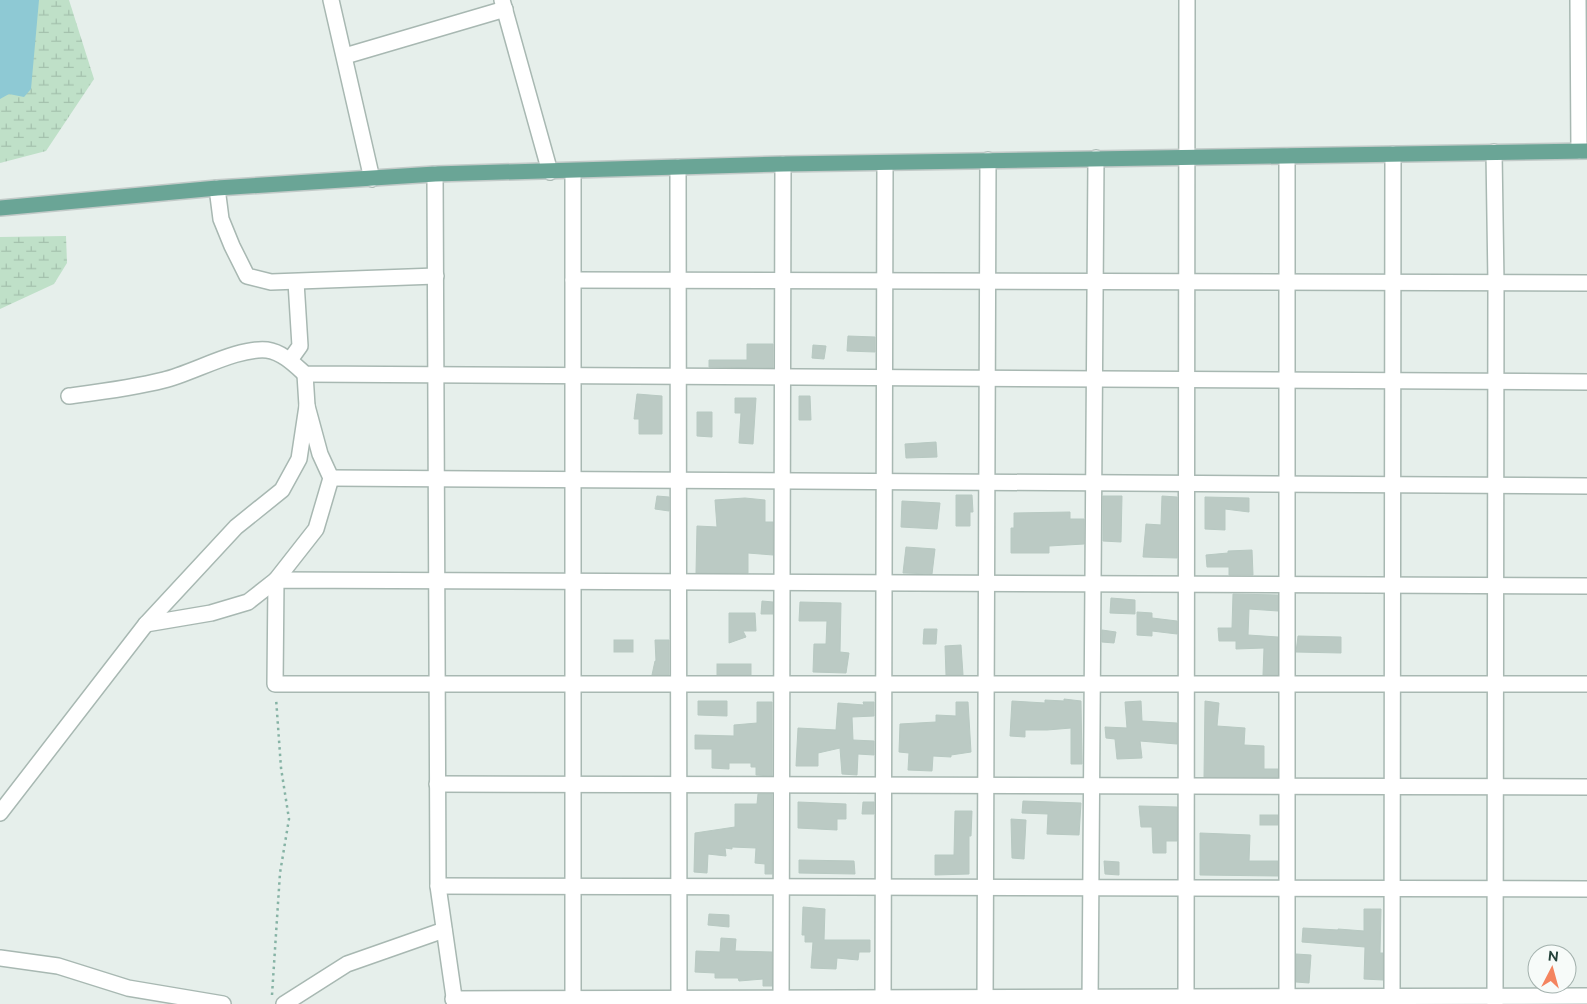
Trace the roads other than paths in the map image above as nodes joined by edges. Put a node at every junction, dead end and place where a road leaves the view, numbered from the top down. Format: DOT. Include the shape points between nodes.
graph roads {
  1 [pos="331,0"];
  2 [pos="1187,0"];
  3 [pos="1578,0"];
  4 [pos="504,5"];
  5 [pos="345,56"];
  6 [pos="1583,151"];
  7 [pos="1494,152"];
  8 [pos="1393,154"];
  9 [pos="1287,156"];
  10 [pos="1187,157"];
  11 [pos="1096,158"];
  12 [pos="988,160"];
  13 [pos="885,163"];
  14 [pos="783,164"];
  15 [pos="678,167"];
  16 [pos="573,171"];
  17 [pos="550,172"];
  18 [pos="436,174"];
  19 [pos="372,179"];
  20 [pos="218,188"];
  21 [pos="0,208"];
  22 [pos="436,276"];
  23 [pos="573,280"];
  24 [pos="679,280"];
  25 [pos="783,280"];
  26 [pos="885,281"];
  27 [pos="987,281"];
  28 [pos="296,282"];
  29 [pos="1094,282"];
  30 [pos="1188,282"];
  31 [pos="1394,282"];
  32 [pos="1288,283"];
  33 [pos="1496,283"];
  34 [pos="1587,283"];
  35 [pos="290,360"];
  36 [pos="306,374"];
  37 [pos="436,375"];
  38 [pos="573,376"];
  39 [pos="679,377"];
  40 [pos="783,377"];
  41 [pos="885,378"];
  42 [pos="987,378"];
  43 [pos="1094,379"];
  44 [pos="1187,380"];
  45 [pos="1288,381"];
  46 [pos="1393,381"];
  47 [pos="1496,382"];
  48 [pos="1587,382"];
  49 [pos="68,396"];
  50 [pos="307,406"];
  51 [pos="330,478"];
  52 [pos="436,479"];
  53 [pos="573,480"];
  54 [pos="679,480"];
  55 [pos="782,481"];
  56 [pos="885,482"];
  57 [pos="986,482"];
  58 [pos="1093,483"];
  59 [pos="1187,484"];
  60 [pos="1288,485"];
  61 [pos="1393,485"];
  62 [pos="1496,486"];
  63 [pos="1587,486"];
  64 [pos="276,580"];
  65 [pos="437,581"];
  66 [pos="573,581"];
  67 [pos="679,582"];
  68 [pos="782,582"];
  69 [pos="884,583"];
  70 [pos="986,583"];
  71 [pos="1092,584"];
  72 [pos="1187,584"];
  73 [pos="1288,585"];
  74 [pos="1393,586"];
  75 [pos="1496,586"];
  76 [pos="1587,586"];
  77 [pos="146,624"];
  78 [pos="437,684"];
  79 [pos="573,684"];
  80 [pos="679,684"];
  81 [pos="782,684"];
  82 [pos="884,684"];
  83 [pos="986,684"];
  84 [pos="1092,684"];
  85 [pos="1187,684"];
  86 [pos="1288,684"];
  87 [pos="1393,684"];
  88 [pos="1496,684"];
  89 [pos="1587,684"];
  90 [pos="437,784"];
  91 [pos="573,784"];
  92 [pos="679,785"];
  93 [pos="782,785"];
  94 [pos="884,785"];
  95 [pos="986,786"];
  96 [pos="1091,786"];
  97 [pos="1187,786"];
  98 [pos="1288,787"];
  99 [pos="1393,787"];
  100 [pos="1496,787"];
  101 [pos="1587,787"];
  102 [pos="0,813"];
  103 [pos="438,886"];
  104 [pos="573,888"];
  105 [pos="679,888"];
  106 [pos="781,888"];
  107 [pos="883,888"];
  108 [pos="986,888"];
  109 [pos="1091,888"];
  110 [pos="1186,888"];
  111 [pos="1287,889"];
  112 [pos="1393,889"];
  113 [pos="1496,889"];
  114 [pos="1587,889"];
  115 [pos="444,930"];
  116 [pos="0,958"];
  117 [pos="1587,996"];
  118 [pos="1090,1000"];
  119 [pos="1186,1000"];
  120 [pos="1287,1000"];
  121 [pos="1392,1000"];
  122 [pos="1495,1000"];
  123 [pos="454,1001"];
  124 [pos="572,1001"];
  125 [pos="679,1001"];
  126 [pos="781,1001"];
  127 [pos="883,1001"];
  128 [pos="985,1001"];
  129 [pos="223,1004"];
  130 [pos="284,1004"];
  1 -- 5 [label="street"];
  2 -- 10 [label="street"];
  3 -- 6 [label="street"];
  4 -- 5 [label="street"];
  4 -- 17 [label="street"];
  5 -- 19 [label="street"];
  6 -- 7 [label="main road"];
  7 -- 8 [label="main road"];
  7 -- 33 [label="street"];
  8 -- 9 [label="main road"];
  8 -- 31 [label="street"];
  9 -- 10 [label="main road"];
  9 -- 32 [label="street"];
  10 -- 11 [label="main road"];
  10 -- 30 [label="street"];
  11 -- 12 [label="main road"];
  11 -- 29 [label="street"];
  12 -- 13 [label="main road"];
  12 -- 27 [label="street"];
  13 -- 14 [label="main road"];
  13 -- 26 [label="street"];
  14 -- 15 [label="main road"];
  14 -- 25 [label="street"];
  15 -- 16 [label="main road"];
  15 -- 24 [label="street"];
  16 -- 17 [label="main road"];
  16 -- 23 [label="street"];
  17 -- 18 [label="main road"];
  18 -- 19 [label="main road"];
  18 -- 22 [label="street"];
  19 -- 20 [label="main road"];
  20 -- 21 [label="main road"];
  20 -- 28 [label="street" via="222,219 247,276 271,282"];
  22 -- 28 [label="street"];
  22 -- 37 [label="street"];
  23 -- 24 [label="street"];
  23 -- 38 [label="street"];
  24 -- 25 [label="street"];
  24 -- 39 [label="street"];
  25 -- 26 [label="street"];
  25 -- 40 [label="street"];
  26 -- 27 [label="street"];
  26 -- 41 [label="street"];
  27 -- 29 [label="street"];
  27 -- 42 [label="street"];
  28 -- 35 [label="street" via="300,346"];
  29 -- 30 [label="street"];
  29 -- 43 [label="street"];
  30 -- 32 [label="street"];
  30 -- 44 [label="street"];
  31 -- 32 [label="street"];
  31 -- 33 [label="street"];
  31 -- 46 [label="street"];
  32 -- 45 [label="street"];
  33 -- 34 [label="street"];
  33 -- 47 [label="street"];
  35 -- 36 [label="street"];
  35 -- 49 [label="street" via="269,350 250,350 165,380"];
  36 -- 37 [label="street"];
  36 -- 50 [label="street"];
  37 -- 38 [label="street"];
  37 -- 52 [label="street"];
  38 -- 39 [label="street"];
  38 -- 53 [label="street"];
  39 -- 40 [label="street"];
  39 -- 54 [label="street"];
  40 -- 41 [label="street"];
  40 -- 55 [label="street"];
  41 -- 42 [label="street"];
  41 -- 56 [label="street"];
  42 -- 43 [label="street"];
  42 -- 57 [label="street"];
  43 -- 44 [label="street"];
  43 -- 58 [label="street"];
  44 -- 45 [label="street"];
  44 -- 59 [label="street"];
  45 -- 46 [label="street"];
  45 -- 60 [label="street"];
  46 -- 47 [label="street"];
  46 -- 61 [label="street"];
  47 -- 48 [label="street"];
  47 -- 62 [label="street"];
  50 -- 51 [label="street"];
  50 -- 77 [label="street" via="299,458 282,490 236,527"];
  51 -- 52 [label="street"];
  51 -- 64 [label="street" via="316,529"];
  52 -- 53 [label="street"];
  52 -- 65 [label="street"];
  53 -- 54 [label="street"];
  53 -- 66 [label="street"];
  54 -- 55 [label="street"];
  54 -- 67 [label="street"];
  55 -- 56 [label="street"];
  55 -- 68 [label="street"];
  56 -- 57 [label="street"];
  56 -- 69 [label="street"];
  57 -- 58 [label="street"];
  57 -- 70 [label="street"];
  58 -- 59 [label="street"];
  58 -- 71 [label="street"];
  59 -- 60 [label="street"];
  59 -- 72 [label="street"];
  60 -- 61 [label="street"];
  60 -- 73 [label="street"];
  61 -- 62 [label="street"];
  61 -- 74 [label="street"];
  62 -- 63 [label="street"];
  62 -- 75 [label="street"];
  64 -- 65 [label="street"];
  64 -- 77 [label="street" via="248,602 211,613"];
  64 -- 78 [label="street" via="275,684"];
  65 -- 66 [label="street"];
  65 -- 78 [label="street"];
  66 -- 67 [label="street"];
  66 -- 79 [label="street"];
  67 -- 68 [label="street"];
  67 -- 80 [label="street"];
  68 -- 69 [label="street"];
  68 -- 81 [label="street"];
  69 -- 70 [label="street"];
  69 -- 82 [label="street"];
  70 -- 71 [label="street"];
  70 -- 83 [label="street"];
  71 -- 72 [label="street"];
  71 -- 84 [label="street"];
  72 -- 73 [label="street"];
  72 -- 85 [label="street"];
  73 -- 74 [label="street"];
  73 -- 86 [label="street"];
  74 -- 75 [label="street"];
  74 -- 87 [label="street"];
  75 -- 76 [label="street"];
  75 -- 88 [label="street"];
  77 -- 102 [label="street"];
  78 -- 79 [label="street"];
  78 -- 90 [label="street"];
  79 -- 80 [label="street"];
  79 -- 91 [label="street"];
  80 -- 81 [label="street"];
  80 -- 92 [label="street"];
  81 -- 82 [label="street"];
  81 -- 93 [label="street"];
  82 -- 83 [label="street"];
  82 -- 94 [label="street"];
  83 -- 84 [label="street"];
  83 -- 95 [label="street"];
  84 -- 85 [label="street"];
  84 -- 96 [label="street"];
  85 -- 86 [label="street"];
  85 -- 97 [label="street"];
  86 -- 87 [label="street"];
  86 -- 98 [label="street"];
  87 -- 88 [label="street"];
  87 -- 99 [label="street"];
  88 -- 89 [label="street"];
  88 -- 100 [label="street"];
  90 -- 91 [label="street"];
  90 -- 103 [label="street"];
  91 -- 92 [label="street"];
  91 -- 104 [label="street"];
  92 -- 93 [label="street"];
  92 -- 105 [label="street"];
  93 -- 94 [label="street"];
  93 -- 106 [label="street"];
  94 -- 95 [label="street"];
  94 -- 107 [label="street"];
  95 -- 96 [label="street"];
  95 -- 108 [label="street"];
  96 -- 97 [label="street"];
  96 -- 109 [label="street"];
  97 -- 98 [label="street"];
  97 -- 110 [label="street"];
  98 -- 99 [label="street"];
  98 -- 111 [label="street"];
  99 -- 100 [label="street"];
  99 -- 112 [label="street"];
  100 -- 101 [label="street"];
  100 -- 113 [label="street"];
  103 -- 104 [label="street"];
  103 -- 115 [label="street"];
  104 -- 105 [label="street"];
  104 -- 124 [label="street"];
  105 -- 106 [label="street"];
  105 -- 125 [label="street"];
  106 -- 107 [label="street"];
  106 -- 126 [label="street"];
  107 -- 108 [label="street"];
  107 -- 127 [label="street"];
  108 -- 109 [label="street"];
  108 -- 128 [label="street"];
  109 -- 110 [label="street"];
  109 -- 118 [label="street"];
  110 -- 111 [label="street"];
  110 -- 119 [label="street"];
  111 -- 112 [label="street"];
  111 -- 120 [label="street"];
  112 -- 113 [label="street"];
  112 -- 121 [label="street"];
  113 -- 114 [label="street"];
  113 -- 122 [label="street"];
  115 -- 123 [label="street"];
  115 -- 130 [label="street" via="346,964"];
  116 -- 129 [label="street" via="58,966 128,988"];
  117 -- 122 [label="street"];
  118 -- 119 [label="street"];
  118 -- 128 [label="street"];
  119 -- 120 [label="street"];
  120 -- 121 [label="street"];
  121 -- 122 [label="street"];
  123 -- 124 [label="street"];
  124 -- 125 [label="street"];
  125 -- 126 [label="street"];
  126 -- 127 [label="street"];
  127 -- 128 [label="street"];
}
